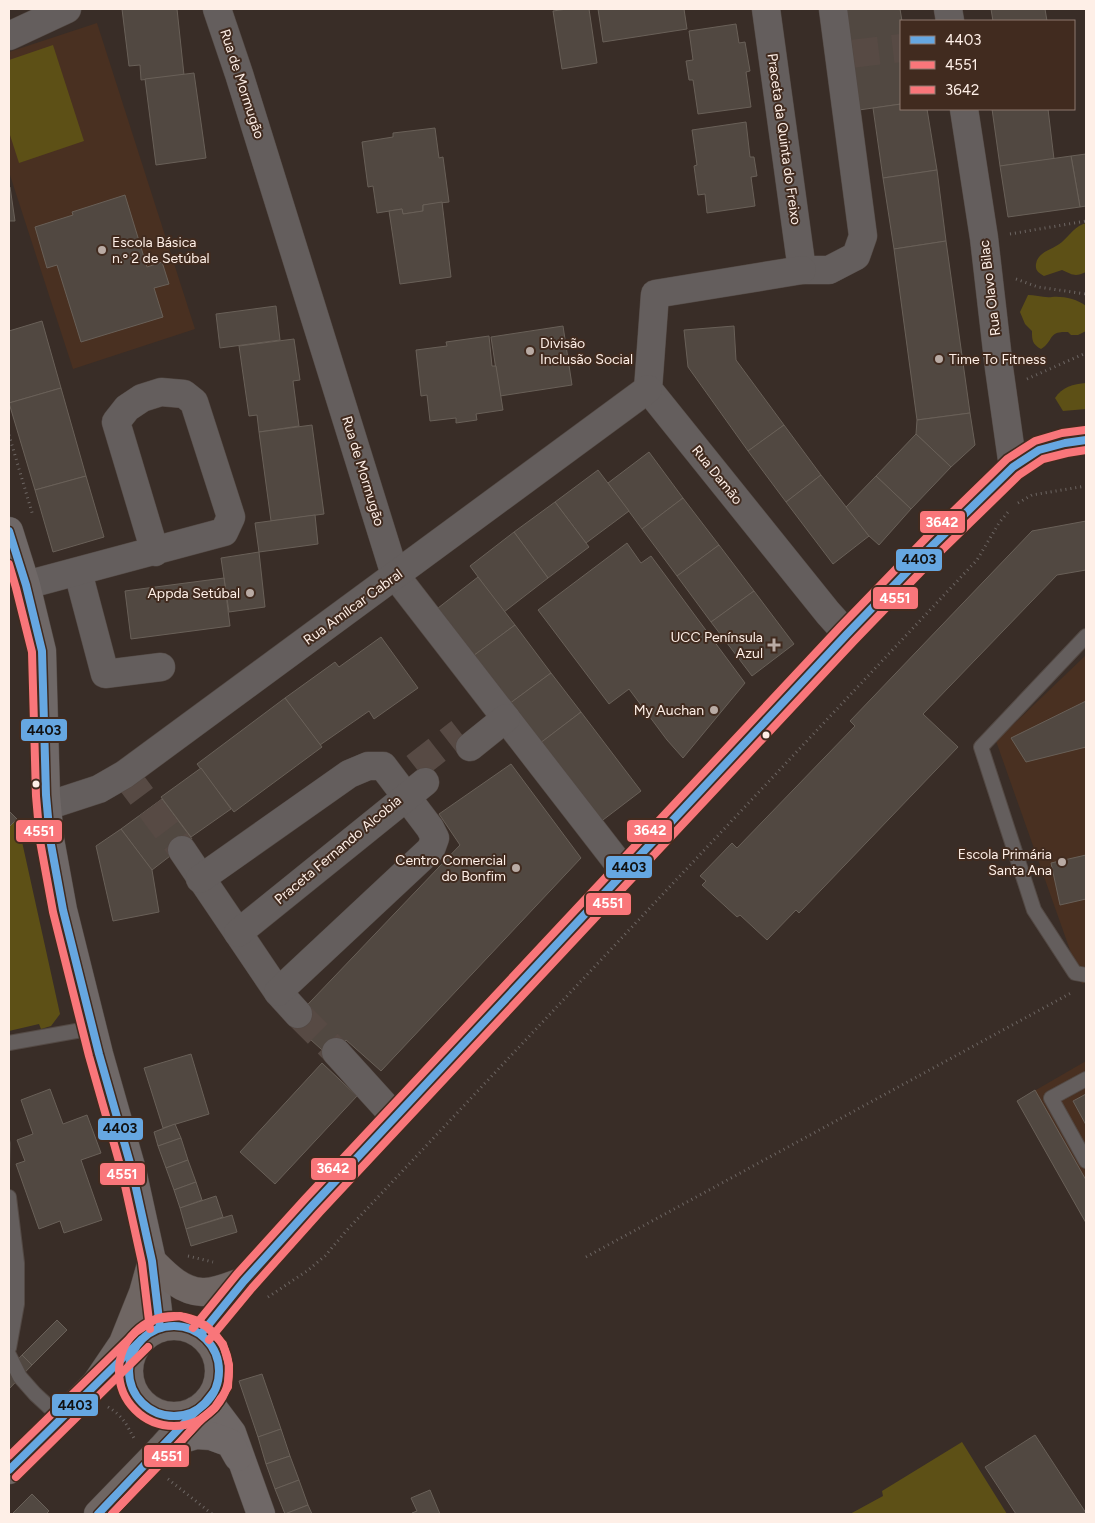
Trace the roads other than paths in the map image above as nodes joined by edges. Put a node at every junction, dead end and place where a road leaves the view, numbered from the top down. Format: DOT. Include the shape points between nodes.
graph roads {
  1 [pos="67,9"];
  2 [pos="217,9"];
  3 [pos="766,9"];
  4 [pos="833,9"];
  5 [pos="9,36"];
  6 [pos="964,110"];
  7 [pos="802,270"];
  8 [pos="648,389"];
  9 [pos="1086,440"];
  10 [pos="1013,467"];
  11 [pos="9,532"];
  12 [pos="155,552"];
  13 [pos="78,572"];
  14 [pos="395,575"];
  15 [pos="26,585"];
  16 [pos="847,634"];
  17 [pos="1086,636"];
  18 [pos="161,667"];
  19 [pos="501,711"];
  20 [pos="465,739"];
  21 [pos="410,782"];
  22 [pos="47,806"];
  23 [pos="182,850"];
  24 [pos="625,872"];
  25 [pos="200,879"];
  26 [pos="238,933"];
  27 [pos="1081,974"];
  28 [pos="278,992"];
  29 [pos="298,1014"];
  30 [pos="93,1028"];
  31 [pos="9,1043"];
  32 [pos="336,1052"];
  33 [pos="1086,1079"];
  34 [pos="395,1117"];
  35 [pos="1086,1161"];
  36 [pos="9,1197"];
  37 [pos="152,1261"];
  38 [pos="244,1281"];
  39 [pos="150,1334"];
  40 [pos="201,1334"];
  41 [pos="9,1348"];
  42 [pos="9,1355"];
  43 [pos="96,1383"];
  44 [pos="201,1406"];
  45 [pos="61,1418"];
  46 [pos="161,1449"];
  47 [pos="9,1470"];
  48 [pos="246,1471"];
  49 [pos="98,1514"];
  50 [pos="261,1514"];
  1 -- 5 [label="street"];
  2 -- 14 [label="street, Rua de Mormugão"];
  3 -- 7 [label="street, Praceta da Quinta do Freixo"];
  4 -- 7 [label="street" via="845,55 863,236 856,256 829,270"];
  6 -- 10 [label="street, Rua Olavo Bilac"];
  7 -- 8 [label="street" via="655,294"];
  8 -- 14 [label="street, Rua Amílcar Cabral"];
  8 -- 16 [label="street, Rua Damão"];
  9 -- 10 [label="main road" via="1039,450"];
  10 -- 16 [label="main road"];
  11 -- 15 [label="main road"];
  12 -- 12 [label="street" via="224,532 231,517 194,402 184,394 161,392 142,398 127,408 116,422"];
  12 -- 13 [label="street"];
  13 -- 15 [label="street"];
  13 -- 18 [label="street" via="106,674"];
  14 -- 19 [label="street, Rua de Mormugão"];
  14 -- 22 [label="street, Rua Amílcar Cabral" via="125,774 100,789"];
  15 -- 22 [label="main road" via="42,651"];
  16 -- 24 [label="main road"];
  17 -- 27 [label="lane" via="981,747 1034,910"];
  19 -- 20 [label="street"];
  19 -- 24 [label="street, Rua de Mormugão"];
  21 -- 25 [label="street, Praceta Fernando Alcobia" via="383,766 368,766 349,774"];
  21 -- 26 [label="street, Praceta Fernando Alcobia"];
  21 -- 28 [label="street" via="435,838 431,849"];
  22 -- 30 [label="main road" via="63,910"];
  23 -- 25 [label="street"];
  24 -- 34 [label="main road"];
  25 -- 26 [label="street"];
  26 -- 28 [label="street"];
  28 -- 29 [label="street"];
  30 -- 31 [label="lane"];
  30 -- 37 [label="main road" via="132,1170"];
  32 -- 34 [label="street"];
  33 -- 35 [label="lane" via="1052,1098"];
  34 -- 38 [label="main road"];
  36 -- 41 [label="lane" via="18,1304"];
  37 -- 38 [label="main road" via="184,1287 202,1292"];
  37 -- 39 [label="main road"];
  37 -- 43 [label="main road" via="144,1293 123,1343"];
  38 -- 40 [label="main road"];
  39 -- 40 [label="main road" via="181,1326"];
  39 -- 43 [label="main road"];
  39 -- 44 [label="main road" via="132,1356 129,1373 133,1391 144,1405 160,1414 178,1416"];
  40 -- 44 [label="main road" via="214,1348 220,1366 218,1385"];
  42 -- 45 [label="lane" via="20,1377"];
  43 -- 45 [label="main road"];
  44 -- 46 [label="main road"];
  44 -- 48 [label="main road" via="232,1433"];
  45 -- 47 [label="main road"];
  46 -- 48 [label="main road" via="179,1440 211,1436 230,1443"];
  46 -- 49 [label="main road"];
  48 -- 50 [label="main road"];
}
